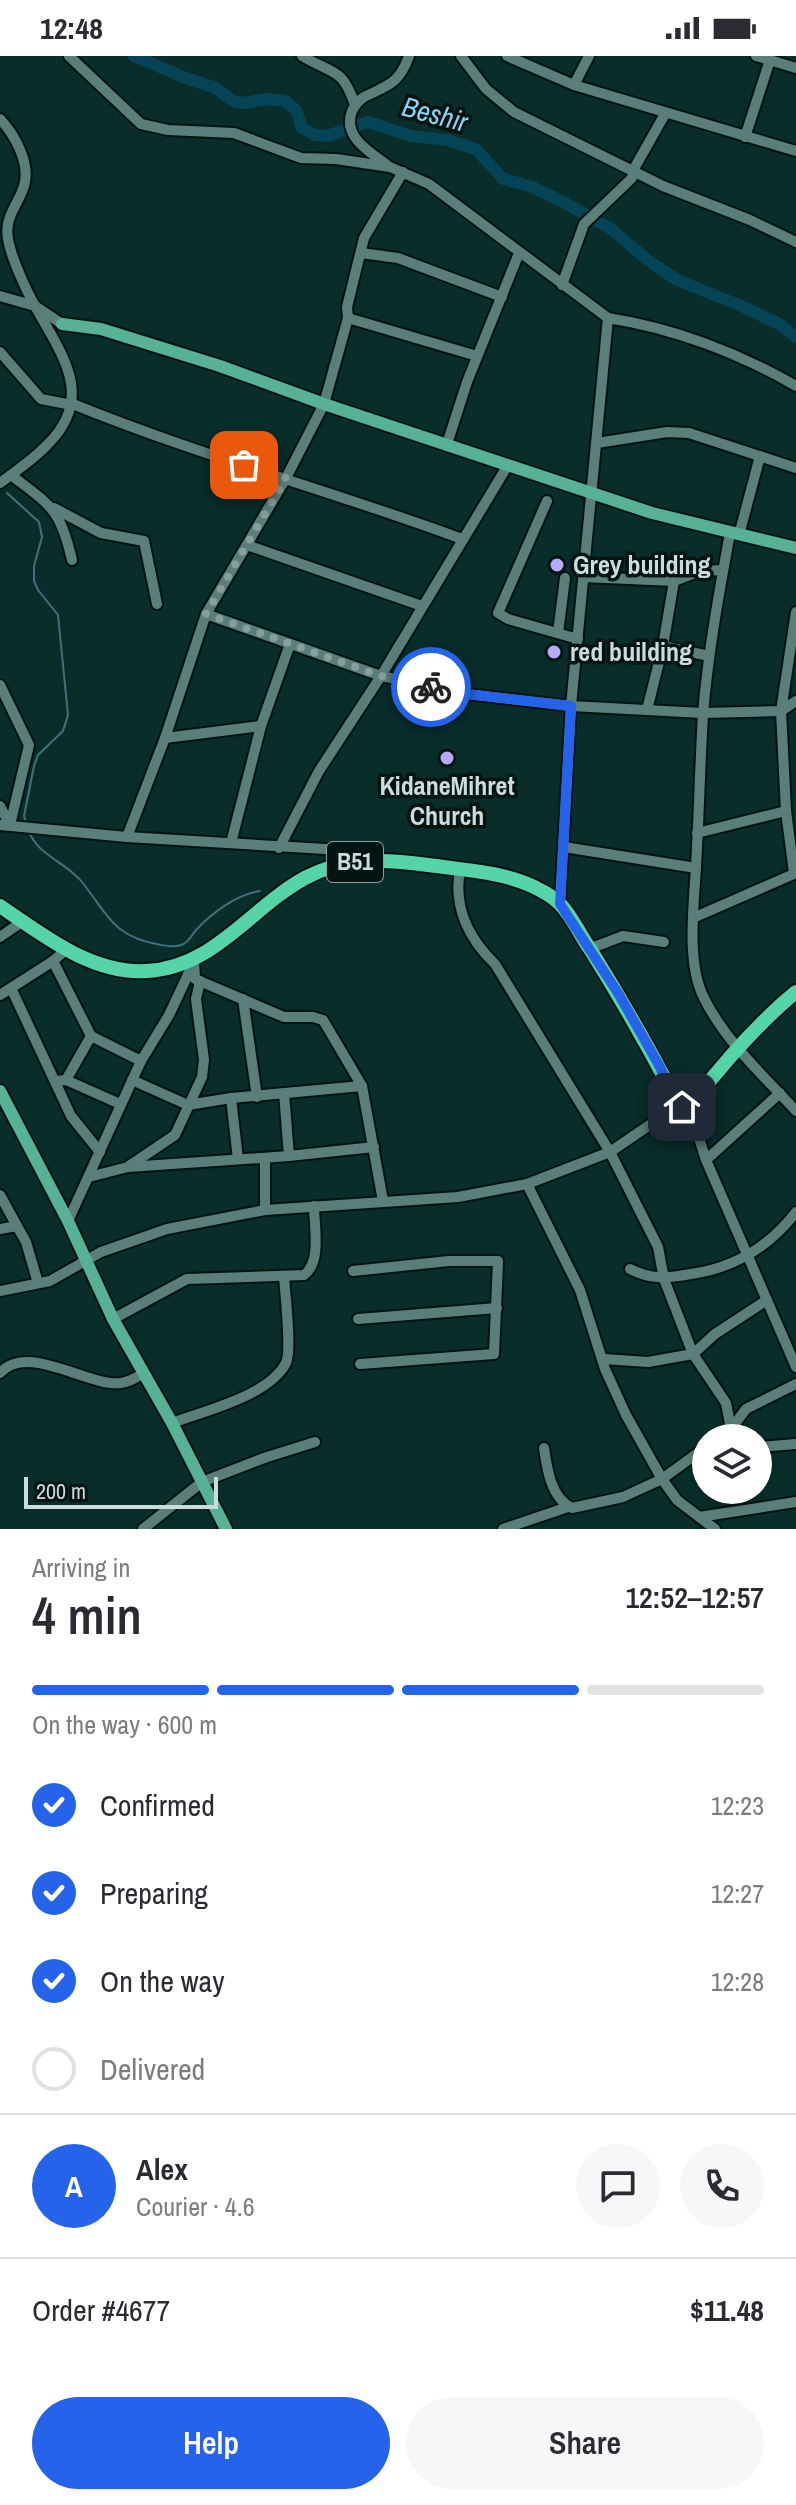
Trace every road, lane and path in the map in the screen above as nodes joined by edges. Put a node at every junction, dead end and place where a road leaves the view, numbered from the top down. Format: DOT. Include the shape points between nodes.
graph roads {
  1 [pos="69,56"];
  2 [pos="302,56"];
  3 [pos="409,56"];
  4 [pos="461,56"];
  5 [pos="507,56"];
  6 [pos="589,56"];
  7 [pos="756,56"];
  8 [pos="770,60"];
  9 [pos="785,60"];
  10 [pos="796,68"];
  11 [pos="574,85"];
  12 [pos="355,105"];
  13 [pos="665,114"];
  14 [pos="0,119"];
  15 [pos="745,137"];
  16 [pos="796,151"];
  17 [pos="390,167"];
  18 [pos="403,172"];
  19 [pos="633,172"];
  20 [pos="796,242"];
  21 [pos="361,253"];
  22 [pos="519,253"];
  23 [pos="562,285"];
  24 [pos="0,296"];
  25 [pos="502,297"];
  26 [pos="35,306"];
  27 [pos="348,318"];
  28 [pos="608,318"];
  29 [pos="62,324"];
  30 [pos="0,352"];
  31 [pos="477,356"];
  32 [pos="796,386"];
  33 [pos="73,404"];
  34 [pos="324,404"];
  35 [pos="597,443"];
  36 [pos="447,444"];
  37 [pos="760,456"];
  38 [pos="508,465"];
  39 [pos="796,468"];
  40 [pos="11,475"];
  41 [pos="286,478"];
  42 [pos="0,483"];
  43 [pos="590,494"];
  44 [pos="547,501"];
  45 [pos="54,508"];
  46 [pos="734,534"];
  47 [pos="462,539"];
  48 [pos="247,545"];
  49 [pos="796,548"];
  50 [pos="72,560"];
  51 [pos="723,570"];
  52 [pos="583,577"];
  53 [pos="565,578"];
  54 [pos="674,581"];
  55 [pos="157,604"];
  56 [pos="422,606"];
  57 [pos="796,612"];
  58 [pos="206,614"];
  59 [pos="558,633"];
  60 [pos="578,639"];
  61 [pos="290,644"];
  62 [pos="663,646"];
  63 [pos="709,656"];
  64 [pos="381,676"];
  65 [pos="0,685"];
  66 [pos="796,701"];
  67 [pos="571,706"];
  68 [pos="647,710"];
  69 [pos="781,711"];
  70 [pos="703,713"];
  71 [pos="261,726"];
  72 [pos="165,738"];
  73 [pos="0,806"];
  74 [pos="786,811"];
  75 [pos="5,825"];
  76 [pos="697,833"];
  77 [pos="127,837"];
  78 [pos="231,843"];
  79 [pos="564,847"];
  80 [pos="279,848"];
  81 [pos="366,860"];
  82 [pos="696,868"];
  83 [pos="460,870"];
  84 [pos="795,873"];
  85 [pos="560,904"];
  86 [pos="0,906"];
  87 [pos="693,918"];
  88 [pos="23,921"];
  89 [pos="0,937"];
  90 [pos="664,942"];
  91 [pos="67,949"];
  92 [pos="589,949"];
  93 [pos="194,960"];
  94 [pos="53,961"];
  95 [pos="200,981"];
  96 [pos="11,988"];
  97 [pos="796,992"];
  98 [pos="0,995"];
  99 [pos="243,999"];
  100 [pos="91,1036"];
  101 [pos="738,1047"];
  102 [pos="141,1061"];
  103 [pos="132,1080"];
  104 [pos="61,1081"];
  105 [pos="362,1086"];
  106 [pos="0,1091"];
  107 [pos="284,1093"];
  108 [pos="780,1093"];
  109 [pos="685,1096"];
  110 [pos="257,1097"];
  111 [pos="231,1098"];
  112 [pos="120,1104"];
  113 [pos="188,1105"];
  114 [pos="796,1111"];
  115 [pos="374,1147"];
  116 [pos="100,1152"];
  117 [pos="610,1152"];
  118 [pos="289,1156"];
  119 [pos="265,1158"];
  120 [pos="238,1159"];
  121 [pos="706,1160"];
  122 [pos="128,1167"];
  123 [pos="89,1177"];
  124 [pos="527,1184"];
  125 [pos="0,1195"];
  126 [pos="383,1201"];
  127 [pos="314,1206"];
  128 [pos="265,1210"];
  129 [pos="795,1214"];
  130 [pos="68,1221"];
  131 [pos="17,1226"];
  132 [pos="0,1229"];
  133 [pos="747,1257"];
  134 [pos="86,1263"];
  135 [pos="630,1269"];
  136 [pos="353,1271"];
  137 [pos="284,1276"];
  138 [pos="664,1279"];
  139 [pos="38,1283"];
  140 [pos="0,1291"];
  141 [pos="767,1300"];
  142 [pos="497,1308"];
  143 [pos="113,1319"];
  144 [pos="358,1319"];
  145 [pos="793,1352"];
  146 [pos="693,1354"];
  147 [pos="604,1359"];
  148 [pos="360,1364"];
  149 [pos="796,1367"];
  150 [pos="0,1373"];
  151 [pos="144,1373"];
  152 [pos="796,1384"];
  153 [pos="172,1423"];
  154 [pos="732,1424"];
  155 [pos="738,1424"];
  156 [pos="315,1442"];
  157 [pos="796,1444"];
  158 [pos="772,1446"];
  159 [pos="544,1448"];
  160 [pos="692,1457"];
  161 [pos="662,1479"];
  162 [pos="202,1482"];
  163 [pos="796,1502"];
  164 [pos="568,1507"];
  165 [pos="699,1517"];
  166 [pos="143,1529"];
  167 [pos="226,1529"];
  168 [pos="503,1529"];
  169 [pos="715,1529"];
  1 -- 17 [label="street" via="141,124 234,133 301,158"];
  2 -- 12 [label="street" via="341,76"];
  3 -- 12 [label="street" via="390,86"];
  4 -- 19 [label="street" via="486,89 514,112"];
  5 -- 11 [label="street"];
  6 -- 11 [label="street"];
  7 -- 8 [label="street"];
  8 -- 9 [label="street"];
  8 -- 15 [label="street"];
  9 -- 10 [label="street"];
  11 -- 13 [label="street"];
  12 -- 17 [label="street" via="349,118 353,135"];
  13 -- 15 [label="street"];
  13 -- 19 [label="street"];
  14 -- 26 [label="street" via="20,147 24,185 10,215 9,244"];
  15 -- 16 [label="street"];
  17 -- 18 [label="street"];
  18 -- 21 [label="street" via="370,224"];
  18 -- 22 [label="street" via="429,184"];
  19 -- 20 [label="street"];
  19 -- 23 [label="street" via="584,224"];
  21 -- 25 [label="street" via="398,258"];
  21 -- 27 [label="street"];
  22 -- 23 [label="street"];
  22 -- 25 [label="street"];
  23 -- 28 [label="street"];
  24 -- 26 [label="street"];
  25 -- 31 [label="street"];
  26 -- 29 [label="street"];
  26 -- 33 [label="street" via="69,368"];
  27 -- 31 [label="street"];
  27 -- 34 [label="street"];
  28 -- 32 [label="street" via="705,343"];
  28 -- 35 [label="street"];
  29 -- 34 [label="main road" via="101,329"];
  30 -- 33 [label="street" via="41,399"];
  31 -- 36 [label="street"];
  33 -- 40 [label="street" via="49,444"];
  33 -- 41 [label="street"];
  34 -- 36 [label="main road"];
  34 -- 41 [label="street"];
  35 -- 37 [label="street" via="689,433"];
  35 -- 43 [label="street"];
  36 -- 38 [label="main road"];
  37 -- 39 [label="street"];
  37 -- 46 [label="street"];
  38 -- 43 [label="main road"];
  38 -- 47 [label="street"];
  40 -- 42 [label="street"];
  40 -- 45 [label="street"];
  41 -- 47 [label="street"];
  41 -- 48 [label="street"];
  43 -- 46 [label="main road"];
  43 -- 52 [label="street"];
  44 -- 59 [label="street" via="498,609 500,616"];
  45 -- 50 [label="street"];
  45 -- 55 [label="street" via="101,533 144,541"];
  46 -- 49 [label="main road"];
  46 -- 51 [label="street"];
  47 -- 56 [label="street"];
  48 -- 56 [label="street"];
  48 -- 58 [label="street"];
  51 -- 54 [label="street" via="700,571"];
  51 -- 63 [label="street"];
  52 -- 54 [label="street"];
  52 -- 60 [label="street"];
  53 -- 59 [label="street"];
  54 -- 62 [label="street"];
  56 -- 64 [label="street"];
  57 -- 69 [label="street"];
  58 -- 61 [label="street"];
  58 -- 72 [label="street"];
  59 -- 60 [label="street"];
  60 -- 67 [label="street"];
  61 -- 64 [label="street"];
  61 -- 71 [label="street"];
  62 -- 63 [label="street"];
  62 -- 68 [label="street"];
  63 -- 70 [label="street"];
  64 -- 67 [label="street" via="467,694"];
  64 -- 80 [label="street" via="319,771"];
  65 -- 75 [label="street" via="29,745"];
  66 -- 69 [label="street"];
  67 -- 68 [label="street"];
  67 -- 79 [label="street"];
  68 -- 70 [label="street"];
  69 -- 70 [label="street"];
  69 -- 74 [label="street"];
  70 -- 76 [label="street"];
  71 -- 72 [label="street"];
  71 -- 78 [label="street"];
  72 -- 77 [label="street"];
  73 -- 75 [label="street"];
  74 -- 76 [label="street"];
  74 -- 84 [label="street"];
  75 -- 77 [label="street"];
  76 -- 82 [label="street"];
  77 -- 78 [label="street"];
  78 -- 80 [label="street"];
  79 -- 82 [label="street"];
  79 -- 85 [label="street"];
  80 -- 81 [label="street" via="342,850"];
  81 -- 83 [label="highway, B51"];
  81 -- 93 [label="highway, B51" via="330,866 305,878"];
  82 -- 87 [label="street"];
  83 -- 85 [label="highway, B51" via="516,880"];
  83 -- 117 [label="street" via="461,915 477,946 495,964"];
  84 -- 87 [label="street"];
  85 -- 92 [label="highway, B51"];
  86 -- 88 [label="highway, B51"];
  87 -- 101 [label="street" via="702,996"];
  88 -- 89 [label="street"];
  88 -- 91 [label="highway, B51"];
  90 -- 92 [label="street" via="623,936"];
  91 -- 93 [label="highway, B51" via="124,971"];
  91 -- 94 [label="street"];
  92 -- 109 [label="highway, B51" via="660,1067"];
  93 -- 95 [label="street" via="195,979"];
  93 -- 102 [label="street"];
  94 -- 96 [label="street"];
  94 -- 100 [label="street"];
  95 -- 99 [label="street"];
  95 -- 113 [label="street" via="196,999 204,1070"];
  96 -- 98 [label="street"];
  96 -- 104 [label="street"];
  97 -- 101 [label="highway"];
  99 -- 105 [label="street" via="284,1017 323,1020"];
  99 -- 110 [label="street"];
  100 -- 102 [label="street"];
  100 -- 104 [label="street"];
  101 -- 108 [label="street"];
  101 -- 109 [label="highway" via="714,1075"];
  102 -- 103 [label="street"];
  103 -- 112 [label="street"];
  103 -- 113 [label="street"];
  104 -- 112 [label="street"];
  104 -- 116 [label="street" via="71,1116"];
  105 -- 107 [label="street"];
  105 -- 115 [label="street"];
  106 -- 130 [label="main road"];
  107 -- 110 [label="street"];
  107 -- 118 [label="street"];
  108 -- 114 [label="street"];
  108 -- 121 [label="street"];
  109 -- 117 [label="street"];
  109 -- 121 [label="street"];
  110 -- 111 [label="street"];
  111 -- 113 [label="street"];
  111 -- 120 [label="street"];
  112 -- 116 [label="street"];
  113 -- 122 [label="street" via="175,1135"];
  115 -- 118 [label="street"];
  115 -- 126 [label="street"];
  116 -- 123 [label="street"];
  117 -- 124 [label="street"];
  117 -- 138 [label="street" via="658,1247"];
  118 -- 119 [label="street"];
  119 -- 120 [label="street"];
  119 -- 128 [label="street"];
  120 -- 122 [label="street"];
  121 -- 133 [label="street"];
  122 -- 123 [label="street"];
  123 -- 130 [label="street"];
  124 -- 126 [label="street" via="458,1197"];
  124 -- 147 [label="street" via="580,1290"];
  125 -- 131 [label="street"];
  126 -- 127 [label="street"];
  127 -- 128 [label="street"];
  127 -- 137 [label="street" via="311,1270"];
  128 -- 134 [label="street" via="167,1229 101,1252"];
  129 -- 133 [label="street"];
  130 -- 134 [label="main road"];
  131 -- 132 [label="street"];
  131 -- 139 [label="street"];
  133 -- 138 [label="street" via="718,1270"];
  133 -- 141 [label="street"];
  134 -- 139 [label="street"];
  134 -- 143 [label="main road"];
  135 -- 138 [label="street"];
  136 -- 142 [label="street" via="498,1261"];
  137 -- 143 [label="street" via="181,1280"];
  137 -- 153 [label="street" via="286,1363 263,1386"];
  138 -- 146 [label="street"];
  139 -- 140 [label="street"];
  141 -- 145 [label="street"];
  141 -- 146 [label="street"];
  142 -- 144 [label="street"];
  142 -- 148 [label="street" via="494,1354"];
  143 -- 151 [label="main road"];
  145 -- 149 [label="street"];
  146 -- 147 [label="street" via="648,1362"];
  146 -- 154 [label="street" via="726,1403"];
  147 -- 161 [label="street" via="616,1395"];
  150 -- 151 [label="street" via="15,1365 40,1363 119,1383"];
  151 -- 153 [label="main road"];
  152 -- 155 [label="street" via="746,1409"];
  153 -- 162 [label="main road"];
  156 -- 162 [label="street"];
  157 -- 158 [label="street"];
  159 -- 164 [label="street" via="547,1472"];
  160 -- 161 [label="street"];
  161 -- 164 [label="street" via="612,1500"];
  161 -- 165 [label="street"];
  162 -- 166 [label="street"];
  162 -- 167 [label="main road"];
  163 -- 165 [label="street"];
  164 -- 168 [label="street"];
  165 -- 169 [label="street"];
}
